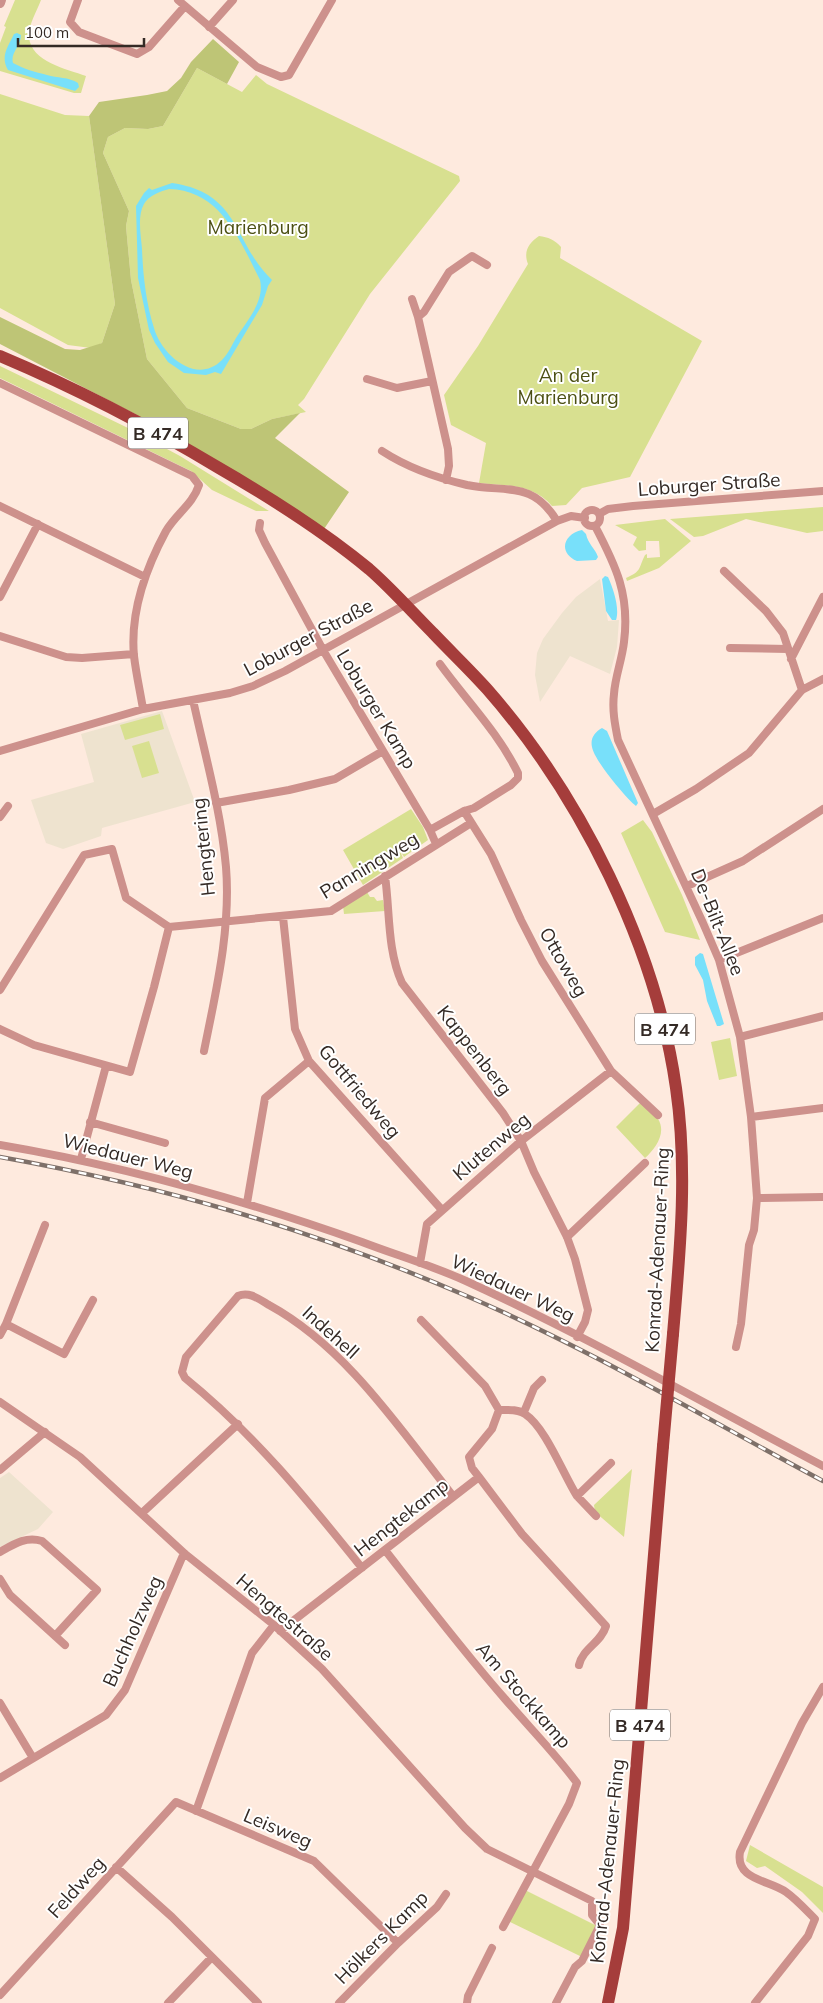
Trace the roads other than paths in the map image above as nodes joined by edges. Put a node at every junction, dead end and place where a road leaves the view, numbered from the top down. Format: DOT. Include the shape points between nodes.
graph roads {
  1 [pos="78,0"];
  2 [pos="178,0"];
  3 [pos="233,0"];
  4 [pos="332,0"];
  5 [pos="185,6"];
  6 [pos="209,27"];
  7 [pos="487,265"];
  8 [pos="412,300"];
  9 [pos="418,317"];
  10 [pos="0,356"];
  11 [pos="367,379"];
  12 [pos="432,381"];
  13 [pos="0,383"];
  14 [pos="382,451"];
  15 [pos="446,480"];
  16 [pos="823,491"];
  17 [pos="0,506"];
  18 [pos="599,514"];
  19 [pos="585,518"];
  20 [pos="557,521"];
  21 [pos="260,523"];
  22 [pos="38,524"];
  23 [pos="594,526"];
  24 [pos="724,571"];
  25 [pos="145,577"];
  26 [pos="823,596"];
  27 [pos="0,597"];
  28 [pos="406,604"];
  29 [pos="0,636"];
  30 [pos="730,648"];
  31 [pos="788,649"];
  32 [pos="323,650"];
  33 [pos="134,654"];
  34 [pos="791,660"];
  35 [pos="440,664"];
  36 [pos="823,679"];
  37 [pos="802,690"];
  38 [pos="193,700"];
  39 [pos="143,709"];
  40 [pos="0,751"];
  41 [pos="383,751"];
  42 [pos="216,803"];
  43 [pos="8,806"];
  44 [pos="823,809"];
  45 [pos="464,811"];
  46 [pos="653,814"];
  47 [pos="0,817"];
  48 [pos="471,822"];
  49 [pos="430,830"];
  50 [pos="436,844"];
  51 [pos="385,876"];
  52 [pos="687,886"];
  53 [pos="283,917"];
  54 [pos="823,918"];
  55 [pos="226,921"];
  56 [pos="169,927"];
  57 [pos="719,960"];
  58 [pos="0,990"];
  59 [pos="823,1016"];
  60 [pos="0,1029"];
  61 [pos="740,1037"];
  62 [pos="204,1051"];
  63 [pos="308,1061"];
  64 [pos="106,1066"];
  65 [pos="611,1071"];
  66 [pos="823,1108"];
  67 [pos="658,1115"];
  68 [pos="751,1117"];
  69 [pos="90,1122"];
  70 [pos="522,1140"];
  71 [pos="165,1143"];
  72 [pos="0,1145"];
  73 [pos="81,1159"];
  74 [pos="645,1163"];
  75 [pos="823,1197"];
  76 [pos="757,1198"];
  77 [pos="247,1203"];
  78 [pos="442,1210"];
  79 [pos="46,1225"];
  80 [pos="568,1237"];
  81 [pos="420,1264"];
  82 [pos="93,1300"];
  83 [pos="421,1320"];
  84 [pos="6,1324"];
  85 [pos="0,1335"];
  86 [pos="577,1336"];
  87 [pos="736,1347"];
  88 [pos="542,1380"];
  89 [pos="0,1402"];
  90 [pos="498,1410"];
  91 [pos="524,1412"];
  92 [pos="238,1424"];
  93 [pos="46,1432"];
  94 [pos="611,1463"];
  95 [pos="823,1466"];
  96 [pos="0,1470"];
  97 [pos="479,1477"];
  98 [pos="453,1496"];
  99 [pos="577,1496"];
  100 [pos="142,1513"];
  101 [pos="596,1516"];
  102 [pos="385,1550"];
  103 [pos="0,1552"];
  104 [pos="184,1553"];
  105 [pos="362,1568"];
  106 [pos="0,1579"];
  107 [pos="277,1628"];
  108 [pos="55,1636"];
  109 [pos="65,1645"];
  110 [pos="579,1665"];
  111 [pos="823,1687"];
  112 [pos="0,1703"];
  113 [pos="33,1758"];
  114 [pos="0,1778"];
  115 [pos="176,1802"];
  116 [pos="196,1811"];
  117 [pos="116,1867"];
  118 [pos="532,1872"];
  119 [pos="446,1894"];
  120 [pos="503,1926"];
  121 [pos="398,1943"];
  122 [pos="492,1948"];
  123 [pos="212,1957"];
  124 [pos="0,1995"];
  125 [pos="168,2003"];
  126 [pos="258,2003"];
  127 [pos="339,2003"];
  128 [pos="467,2003"];
  129 [pos="556,2003"];
  130 [pos="608,2003"];
  131 [pos="755,2003"];
  1 -- 5 [label="street" via="70,22 72,26 79,32 136,54 149,47"];
  2 -- 5 [label="street"];
  3 -- 6 [label="street"];
  4 -- 6 [label="street" via="289,74 282,77 257,67"];
  5 -- 6 [label="street"];
  7 -- 9 [label="street" via="472,256 462,262 449,272"];
  8 -- 9 [label="street"];
  9 -- 12 [label="street"];
  10 -- 28 [label="main road, Konrad-Adenauer-Ring / B 474" via="131,418 248,485 331,540 369,569"];
  11 -- 12 [label="street" via="397,388"];
  12 -- 15 [label="street" via="448,448"];
  13 -- 25 [label="street" via="192,476 199,485 196,494 167,530"];
  14 -- 15 [label="street"];
  15 -- 20 [label="street" via="529,494 546,504"];
  16 -- 18 [label="street, Loburger Straße" via="633,506 608,509"];
  17 -- 22 [label="street"];
  18 -- 19 [label="street" via="590,511"];
  18 -- 23 [label="street" via="600,521"];
  19 -- 20 [label="street, Loburger Straße" via="577,515"];
  19 -- 23 [label="street"];
  20 -- 28 [label="street, Loburger Straße"];
  21 -- 32 [label="street, Loburger Kamp" via="264,543"];
  22 -- 25 [label="street"];
  22 -- 27 [label="street"];
  23 -- 46 [label="street, De-Bilt-Allee" via="618,574 625,606 624,642 613,696 616,729 623,752"];
  24 -- 31 [label="street" via="766,610 782,633"];
  25 -- 33 [label="street" via="137,605"];
  26 -- 34 [label="street"];
  28 -- 32 [label="street, Loburger Straße"];
  28 -- 130 [label="main road, Konrad-Adenauer-Ring / B 474, bridge" via="491,694 556,782 594,846 644,956 674,1070 680,1122 682,1202 673,1334 623,1928"];
  29 -- 33 [label="street" via="66,657"];
  30 -- 31 [label="street"];
  31 -- 34 [label="street"];
  32 -- 38 [label="street, Loburger Straße" via="253,686"];
  32 -- 41 [label="street, Loburger Kamp"];
  33 -- 39 [label="street"];
  34 -- 37 [label="street"];
  35 -- 45 [label="street, Panningweg" via="490,725 518,773 518,778 511,785"];
  36 -- 37 [label="street"];
  37 -- 46 [label="street" via="749,753"];
  38 -- 39 [label="street, Loburger Straße"];
  38 -- 42 [label="street, Hengtering"];
  39 -- 40 [label="street, Loburger Straße"];
  41 -- 42 [label="street" via="335,779"];
  41 -- 49 [label="street, Loburger Kamp"];
  42 -- 55 [label="street, Hengtering" via="226,867"];
  43 -- 47 [label="street"];
  44 -- 52 [label="street" via="743,861"];
  45 -- 48 [label="street, Ottoweg"];
  45 -- 49 [label="street, Panningweg"];
  46 -- 52 [label="street, De-Bilt-Allee"];
  48 -- 50 [label="street, Panningweg"];
  48 -- 65 [label="street, Ottoweg" via="491,854 542,961"];
  49 -- 50 [label="street, Panningweg"];
  50 -- 51 [label="street, Panningweg"];
  51 -- 53 [label="street, Panningweg" via="331,911"];
  51 -- 70 [label="street, Kappenberg" via="392,955 402,983"];
  52 -- 57 [label="street, De-Bilt-Allee"];
  53 -- 55 [label="street, Panningweg"];
  53 -- 63 [label="street, Gottfriedweg" via="295,1029"];
  54 -- 57 [label="street"];
  55 -- 56 [label="street, Panningweg"];
  55 -- 62 [label="street, Hengtering"];
  56 -- 58 [label="street" via="126,898 112,849 84,855"];
  56 -- 64 [label="street" via="130,1072"];
  57 -- 61 [label="street, De-Bilt-Allee"];
  59 -- 61 [label="street"];
  60 -- 64 [label="street" via="34,1045"];
  61 -- 68 [label="street, De-Bilt-Allee"];
  63 -- 77 [label="street" via="265,1098"];
  63 -- 78 [label="street, Gottfriedweg"];
  64 -- 69 [label="street"];
  65 -- 67 [label="street, Ottoweg"];
  65 -- 70 [label="street, Klutenweg"];
  66 -- 68 [label="street"];
  68 -- 76 [label="street, De-Bilt-Allee"];
  69 -- 71 [label="street"];
  69 -- 73 [label="street"];
  70 -- 78 [label="street, Klutenweg"];
  70 -- 80 [label="street, Kappenberg" via="534,1172"];
  72 -- 73 [label="street, Wiedauer Weg"];
  73 -- 77 [label="street, Wiedauer Weg"];
  74 -- 80 [label="street"];
  75 -- 76 [label="street"];
  76 -- 87 [label="street, De-Bilt-Allee"];
  77 -- 81 [label="street, Wiedauer Weg"];
  78 -- 81 [label="street, Klutenweg" via="427,1224"];
  79 -- 84 [label="street"];
  80 -- 86 [label="street, Kappenberg" via="588,1310"];
  81 -- 86 [label="street, Wiedauer Weg" via="465,1281"];
  82 -- 84 [label="street" via="64,1354"];
  83 -- 90 [label="street" via="486,1386"];
  84 -- 85 [label="street"];
  86 -- 95 [label="street, Wiedauer Weg"];
  88 -- 91 [label="street" via="534,1388"];
  89 -- 93 [label="street, Hengtestraße"];
  90 -- 91 [label="street"];
  90 -- 97 [label="street" via="492,1429 469,1457"];
  91 -- 99 [label="street" via="542,1433"];
  92 -- 98 [label="street, Indehell" via="182,1372 186,1357 232,1300 250,1294 289,1316 331,1350 366,1387"];
  92 -- 100 [label="street"];
  92 -- 105 [label="street" via="298,1487"];
  93 -- 96 [label="street"];
  93 -- 100 [label="street, Hengtestraße" via="80,1457"];
  94 -- 99 [label="street"];
  97 -- 98 [label="street, Hengtekamp"];
  97 -- 110 [label="street" via="522,1534 606,1626 604,1635 581,1656"];
  98 -- 102 [label="street, Hengtekamp"];
  99 -- 101 [label="street"];
  100 -- 104 [label="street, Hengtestraße"];
  102 -- 105 [label="street, Hengtekamp"];
  102 -- 118 [label="street, Am Stockkamp" via="458,1645 577,1783"];
  103 -- 108 [label="street" via="26,1540 42,1541 97,1590"];
  104 -- 107 [label="street, Hengtestraße"];
  104 -- 113 [label="street, Buchholzweg" via="117,1703 106,1715"];
  105 -- 107 [label="street, Hengtekamp"];
  106 -- 108 [label="street" via="10,1595"];
  107 -- 116 [label="street" via="252,1653"];
  107 -- 118 [label="street, Hengtestraße" via="322,1669 465,1828 487,1849"];
  108 -- 109 [label="street"];
  111 -- 131 [label="street" via="802,1723 738,1861 748,1875 786,1892 815,1919 808,1936"];
  112 -- 113 [label="street"];
  113 -- 114 [label="street, Buchholzweg"];
  115 -- 116 [label="street, Leisweg"];
  115 -- 117 [label="street, Feldweg"];
  116 -- 121 [label="street, Leisweg" via="314,1861"];
  117 -- 123 [label="street"];
  117 -- 124 [label="street, Feldweg"];
  118 -- 120 [label="street"];
  118 -- 129 [label="street, Hengtestraße" via="592,1901 592,1915 600,1925"];
  119 -- 121 [label="street, Hölkers Kamp" via="437,1907"];
  121 -- 127 [label="street, Hölkers Kamp"];
  122 -- 128 [label="street"];
  123 -- 125 [label="street"];
  123 -- 126 [label="street"];
}
